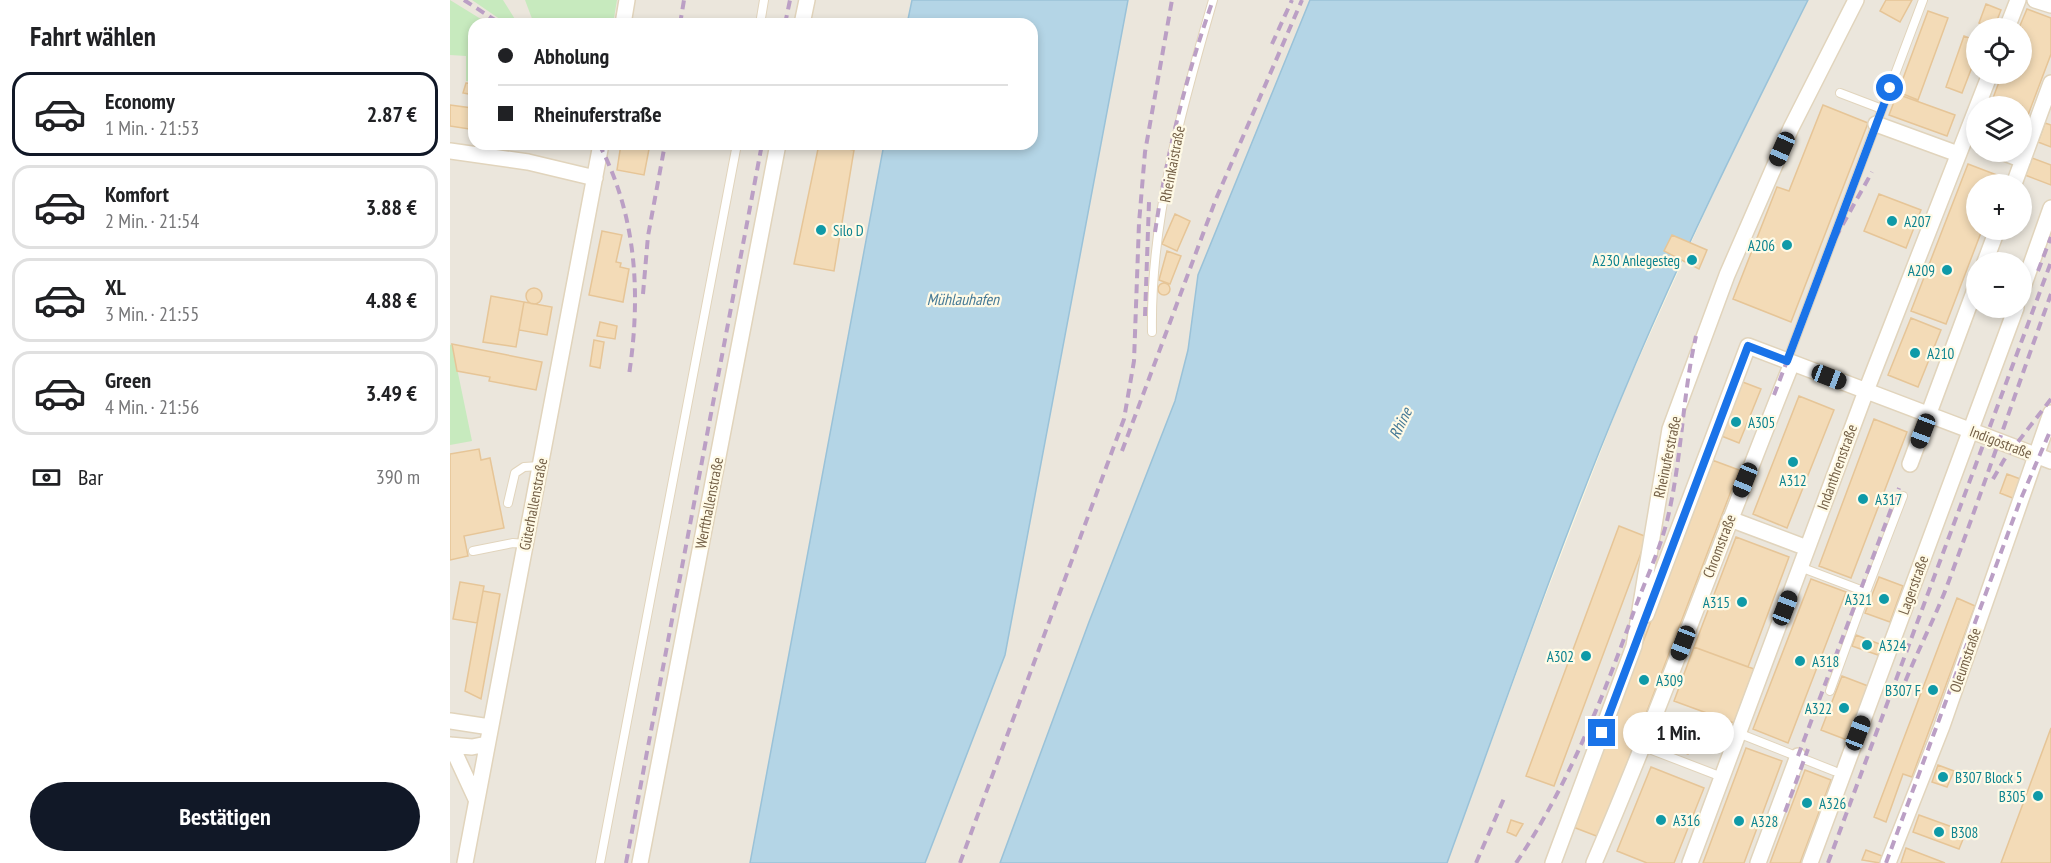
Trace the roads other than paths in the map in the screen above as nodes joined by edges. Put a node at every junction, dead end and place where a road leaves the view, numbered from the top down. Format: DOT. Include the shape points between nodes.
graph roads {
  1 [pos="627,0"];
  2 [pos="764,0"];
  3 [pos="807,0"];
  4 [pos="1213,0"];
  5 [pos="1856,0"];
  6 [pos="1923,0"];
  7 [pos="2018,0"];
  8 [pos="2035,0"];
  9 [pos="2051,6"];
  10 [pos="624,18"];
  11 [pos="761,18"];
  12 [pos="803,18"];
  13 [pos="2011,18"];
  14 [pos="2051,83"];
  15 [pos="1840,93"];
  16 [pos="1879,117"];
  17 [pos="2032,135"];
  18 [pos="1966,145"];
  19 [pos="600,150"];
  20 [pos="736,150"];
  21 [pos="777,150"];
  22 [pos="450,151"];
  23 [pos="1958,154"];
  24 [pos="595,178"];
  25 [pos="2051,208"];
  26 [pos="2032,262"];
  27 [pos="1966,314"];
  28 [pos="2012,318"];
  29 [pos="1152,332"];
  30 [pos="1790,362"];
  31 [pos="1866,391"];
  32 [pos="2051,413"];
  33 [pos="1929,414"];
  34 [pos="1971,430"];
  35 [pos="2044,458"];
  36 [pos="1910,464"];
  37 [pos="540,466"];
  38 [pos="1903,496"];
  39 [pos="508,504"];
  40 [pos="1730,519"];
  41 [pos="525,544"];
  42 [pos="1807,548"];
  43 [pos="473,551"];
  44 [pos="1800,567"];
  45 [pos="1866,592"];
  46 [pos="1634,646"];
  47 [pos="1830,691"];
  48 [pos="450,721"];
  49 [pos="490,727"];
  50 [pos="1738,733"];
  51 [pos="487,744"];
  52 [pos="450,745"];
  53 [pos="1644,747"];
  54 [pos="1798,756"];
  55 [pos="1834,771"];
  56 [pos="1722,777"];
  57 [pos="476,799"];
  58 [pos="465,863"];
  59 [pos="600,863"];
  60 [pos="640,863"];
  61 [pos="1553,863"];
  62 [pos="1593,863"];
  63 [pos="1690,863"];
  64 [pos="1758,863"];
  65 [pos="1810,863"];
  66 [pos="1888,863"];
  1 -- 10 [label="street"];
  2 -- 11 [label="lane"];
  3 -- 12 [label="street"];
  4 -- 29 [label="lane, Rheinkaistraße" via="1185,96 1160,225 1151,299"];
  5 -- 46 [label="street, Rheinuferstraße" via="1791,128 1727,275 1670,429"];
  6 -- 16 [label="lane"];
  7 -- 13 [label="street"];
  8 -- 9 [label="street"];
  14 -- 17 [label="street"];
  15 -- 16 [label="lane"];
  16 -- 23 [label="street"];
  16 -- 30 [label="lane"];
  18 -- 23 [label="street, Indanthrenstraße"];
  19 -- 24 [label="street, Güterhallenstraße"];
  20 -- 59 [label="lane"];
  21 -- 60 [label="street, Werfthallenstraße"];
  22 -- 24 [label="street" via="528,162"];
  23 -- 31 [label="street, Indanthrenstraße"];
  24 -- 37 [label="street, Güterhallenstraße"];
  25 -- 26 [label="street"];
  27 -- 33 [label="street"];
  28 -- 34 [label="street, Lagerstraße"];
  30 -- 31 [label="street, Indigostraße"];
  30 -- 40 [label="street, Chromstraße"];
  30 -- 46 [label="street, Indigostraße" via="1748,346"];
  31 -- 33 [label="street, Indigostraße"];
  31 -- 42 [label="street, Indanthrenstraße"];
  32 -- 35 [label="street, Oleumstraße"];
  33 -- 34 [label="street, Indigostraße"];
  33 -- 36 [label="street"];
  34 -- 35 [label="street, Indigostraße"];
  34 -- 65 [label="street, Lagerstraße"];
  35 -- 66 [label="street, Oleumstraße"];
  37 -- 39 [label="lane" via="515,473"];
  37 -- 41 [label="street, Güterhallenstraße"];
  38 -- 45 [label="lane"];
  40 -- 42 [label="street"];
  40 -- 53 [label="street, Chromstraße"];
  41 -- 43 [label="lane"];
  41 -- 49 [label="street, Güterhallenstraße"];
  42 -- 44 [label="street, Indanthrenstraße"];
  44 -- 45 [label="lane"];
  44 -- 50 [label="street, Indanthrenstraße"];
  45 -- 47 [label="lane"];
  46 -- 61 [label="street, Rheinuferstraße"];
  48 -- 49 [label="street"];
  49 -- 51 [label="street, Güterhallenstraße"];
  50 -- 54 [label="lane"];
  50 -- 56 [label="street, Indanthrenstraße"];
  51 -- 52 [label="street"];
  51 -- 57 [label="street, Güterhallenstraße"];
  52 -- 57 [label="street"];
  53 -- 56 [label="lane"];
  53 -- 62 [label="street, Chromstraße"];
  54 -- 55 [label="lane"];
  54 -- 64 [label="street"];
  56 -- 63 [label="street, Indanthrenstraße"];
  57 -- 58 [label="street, Güterhallenstraße"];
}
